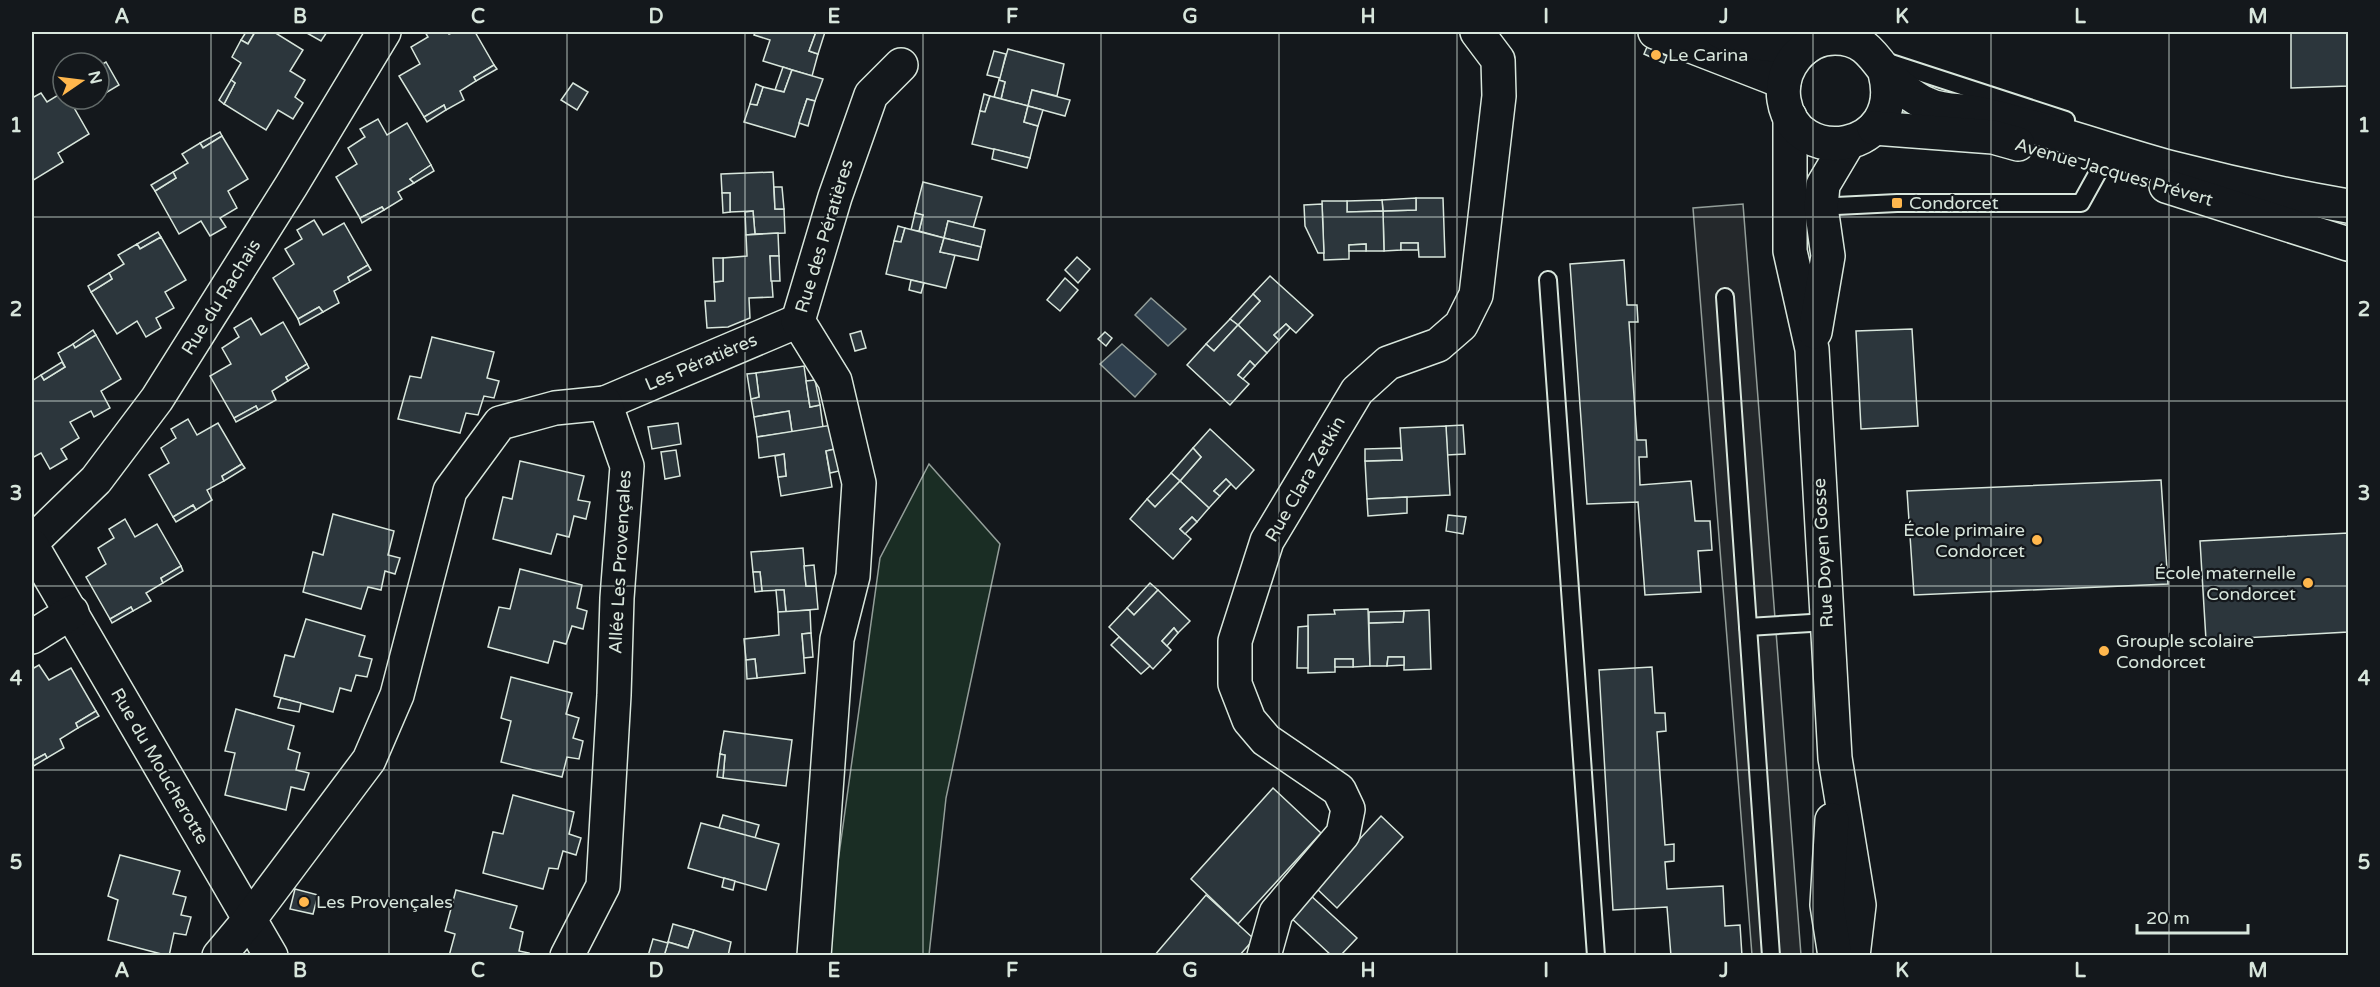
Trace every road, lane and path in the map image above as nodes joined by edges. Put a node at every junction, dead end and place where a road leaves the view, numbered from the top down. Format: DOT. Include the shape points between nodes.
graph roads {
  1 [pos="384,32"];
  2 [pos="1655,32"];
  3 [pos="1721,32"];
  4 [pos="1479,33"];
  5 [pos="1833,35"];
  6 [pos="1804,49"];
  7 [pos="901,65"];
  8 [pos="1882,65"];
  9 [pos="1784,82"];
  10 [pos="1790,117"];
  11 [pos="1861,136"];
  12 [pos="2105,157"];
  13 [pos="2256,187"];
  14 [pos="1788,205"];
  15 [pos="2349,206"];
  16 [pos="1821,207"];
  17 [pos="2349,244"];
  18 [pos="1548,280"];
  19 [pos="1725,297"];
  20 [pos="798,321"];
  21 [pos="1812,349"];
  22 [pos="605,403"];
  23 [pos="32,544"];
  24 [pos="72,612"];
  25 [pos="1827,622"];
  26 [pos="1749,627"];
  27 [pos="32,637"];
  28 [pos="1835,758"];
  29 [pos="249,920"];
  30 [pos="219,956"];
  31 [pos="271,956"];
  32 [pos="567,956"];
  33 [pos="814,956"];
  34 [pos="1263,956"];
  35 [pos="1596,956"];
  36 [pos="1772,956"];
  37 [pos="1835,956"];
  38 [pos="1853,956"];
  1 -- 23 [label="street, Rue du Rachais" via="157,399 96,480"];
  2 -- 9 [label="street"];
  3 -- 6 [label="street" via="1741,41"];
  4 -- 34 [label="street, Rue Clara Zetkin" via="1498,60 1499,96 1476,295 1461,325 1438,345 1388,363 1358,391 1267,541 1235,641 1235,684 1249,720 1266,740 1340,790 1348,809 1343,834 1276,913"];
  5 -- 6 [label="street"];
  5 -- 8 [label="street" via="1865,47"];
  6 -- 9 [label="street" via="1791,64"];
  7 -- 20 [label="street, Rue des Pératières" via="871,95"];
  8 -- 11 [label="street" via="1889,87 1888,102 1883,116"];
  8 -- 12 [label="street, Avenue Jacques Prévert" via="1926,104 1949,111 1973,112"];
  8 -- 13 [label="lane" via="2021,105"];
  9 -- 10 [label="street" via="1784,100"];
  10 -- 11 [label="street" via="1815,140 1831,144"];
  10 -- 14 [label="street, Rue Doyen Gosse"];
  11 -- 12 [label="street, Avenue Jacques Prévert" via="1993,137"];
  11 -- 16 [label="street, Rue Doyen Gosse" via="1823,184"];
  12 -- 13 [label="street, Avenue Jacques Prévert"];
  12 -- 16 [label="lane" via="2081,203"];
  12 -- 17 [label="street, Avenue Jacques Prévert"];
  13 -- 15 [label="street, Avenue Jacques Prévert"];
  14 -- 16 [label="lane"];
  14 -- 21 [label="street, Rue Doyen Gosse" via="1790,251"];
  16 -- 21 [label="street, Rue Doyen Gosse" via="1828,256"];
  18 -- 35 [label="lane"];
  19 -- 26 [label="lane"];
  20 -- 22 [label="street, Les Pératières"];
  20 -- 33 [label="street, Rue des Pératières" via="835,381 859,483 853,576 837,639"];
  21 -- 25 [label="street, Rue Doyen Gosse"];
  22 -- 29 [label="street" via="555,408 500,423 450,491 396,695 369,760"];
  22 -- 32 [label="street, Allée Les Provençales" via="627,466 603,886"];
  23 -- 24 [label="street, Rue du Moucherotte"];
  24 -- 27 [label="street"];
  24 -- 29 [label="street, Rue du Moucherotte"];
  25 -- 26 [label="lane"];
  25 -- 28 [label="street, Rue Doyen Gosse"];
  26 -- 36 [label="lane"];
  28 -- 37 [label="street, Rue Doyen Gosse" via="1827,905"];
  28 -- 38 [label="street, Rue Doyen Gosse" via="1859,904"];
  29 -- 30 [label="street"];
  29 -- 31 [label="street"];
}
